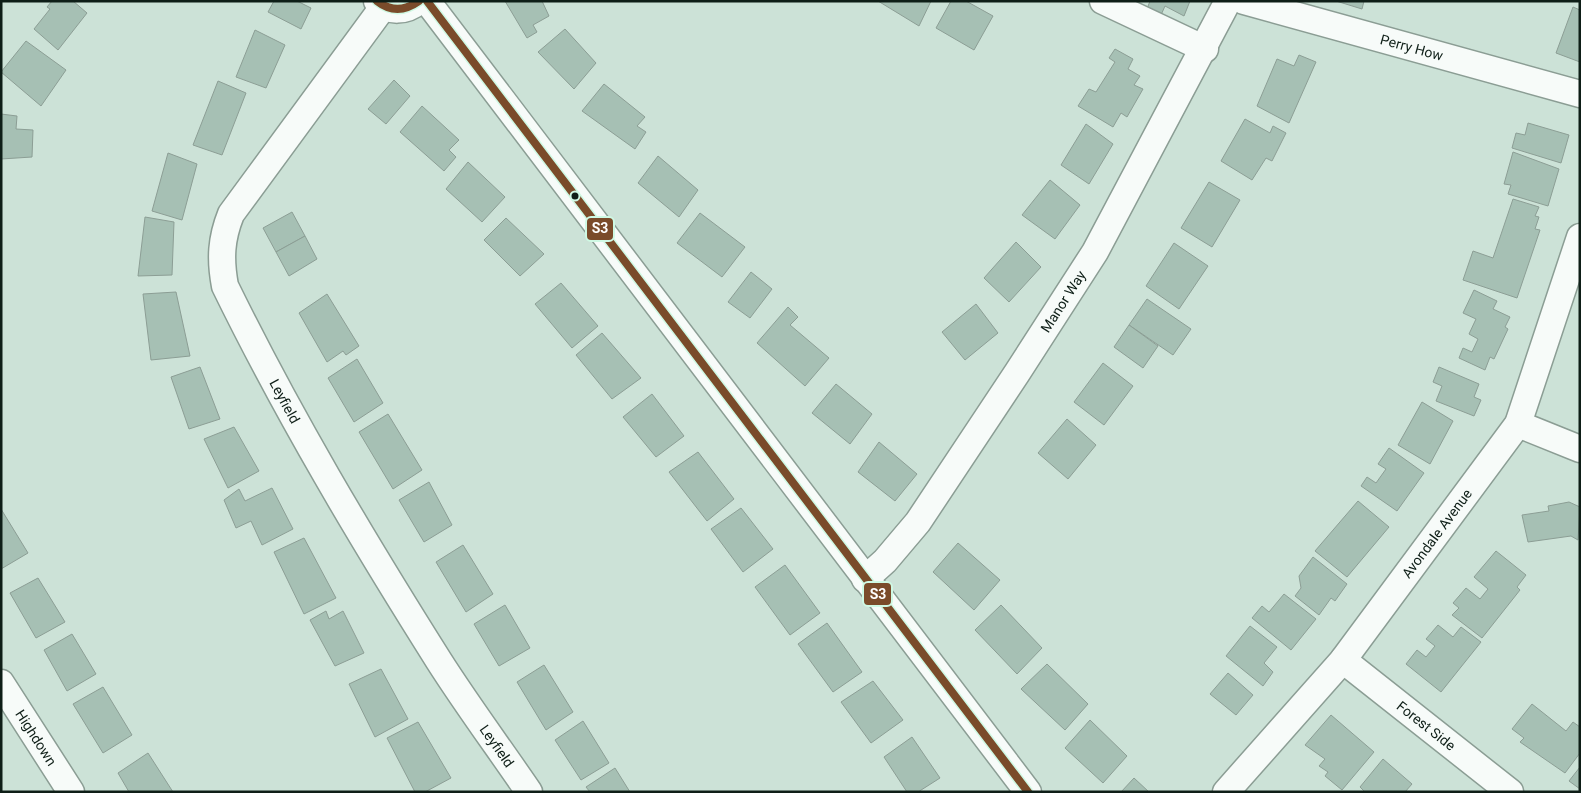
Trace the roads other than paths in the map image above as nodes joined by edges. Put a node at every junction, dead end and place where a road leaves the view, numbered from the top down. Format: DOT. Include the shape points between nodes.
graph roads {
  1 [pos="419,1"];
  2 [pos="427,1"];
  3 [pos="1103,1"];
  4 [pos="1228,1"];
  5 [pos="1244,1"];
  6 [pos="380,4"];
  7 [pos="1205,49"];
  8 [pos="1580,94"];
  9 [pos="1580,237"];
  10 [pos="1518,424"];
  11 [pos="1580,449"];
  12 [pos="865,579"];
  13 [pos="1343,660"];
  14 [pos="1,683"];
  15 [pos="71,792"];
  16 [pos="529,792"];
  17 [pos="1028,792"];
  18 [pos="1226,792"];
  19 [pos="1510,792"];
  1 -- 6 [label="street" via="412,7 397,10"];
  2 -- 12 [label="street"];
  3 -- 7 [label="street"];
  4 -- 7 [label="street, Manor Way"];
  5 -- 8 [label="street, Perry How"];
  6 -- 16 [label="street, Leyfield" via="231,214 223,235 220,262 223,278 245,327 334,488 440,662"];
  7 -- 12 [label="street, Manor Way" via="1094,252 1017,373 918,522 885,562"];
  9 -- 10 [label="street, Avondale Avenue"];
  10 -- 11 [label="street"];
  10 -- 13 [label="street, Avondale Avenue"];
  12 -- 17 [label="street"];
  13 -- 18 [label="street, Avondale Avenue"];
  13 -- 19 [label="street, Forest Side"];
  14 -- 15 [label="street, Highdown"];
}
